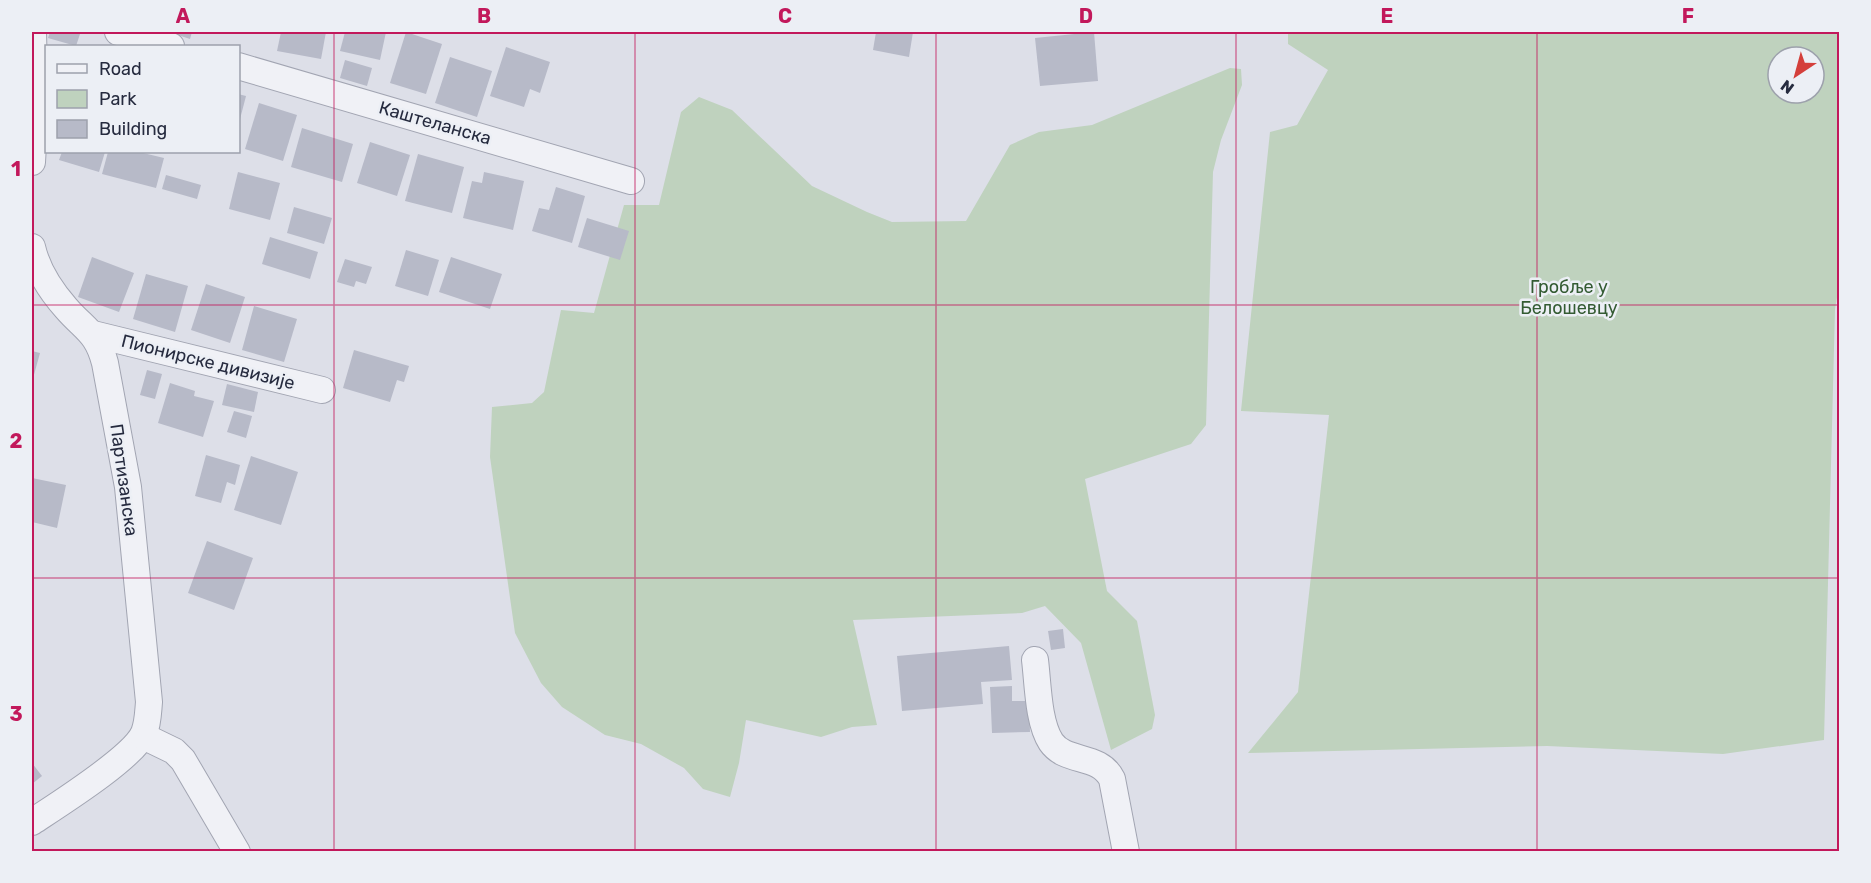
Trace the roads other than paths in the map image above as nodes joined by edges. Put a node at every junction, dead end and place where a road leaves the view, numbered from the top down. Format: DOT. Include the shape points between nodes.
graph roads {
  1 [pos="33,32"];
  2 [pos="118,32"];
  3 [pos="167,45"];
  4 [pos="240,67"];
  5 [pos="32,162"];
  6 [pos="631,181"];
  7 [pos="32,247"];
  8 [pos="93,334"];
  9 [pos="322,390"];
  10 [pos="1035,660"];
  11 [pos="143,736"];
  12 [pos="32,822"];
  13 [pos="237,852"];
  14 [pos="1126,852"];
  1 -- 5 [label="street"];
  2 -- 3 [label="street"];
  4 -- 6 [label="street, Каштеланска"];
  7 -- 8 [label="street, Партизанска" via="51,289"];
  8 -- 9 [label="street, Пионирске дивизије"];
  8 -- 11 [label="street, Партизанска" via="102,349 128,487 149,702"];
  10 -- 14 [label="street" via="1044,727 1060,752 1108,770"];
  11 -- 12 [label="street" via="126,754"];
  11 -- 13 [label="street" via="174,751 183,760"];
}
